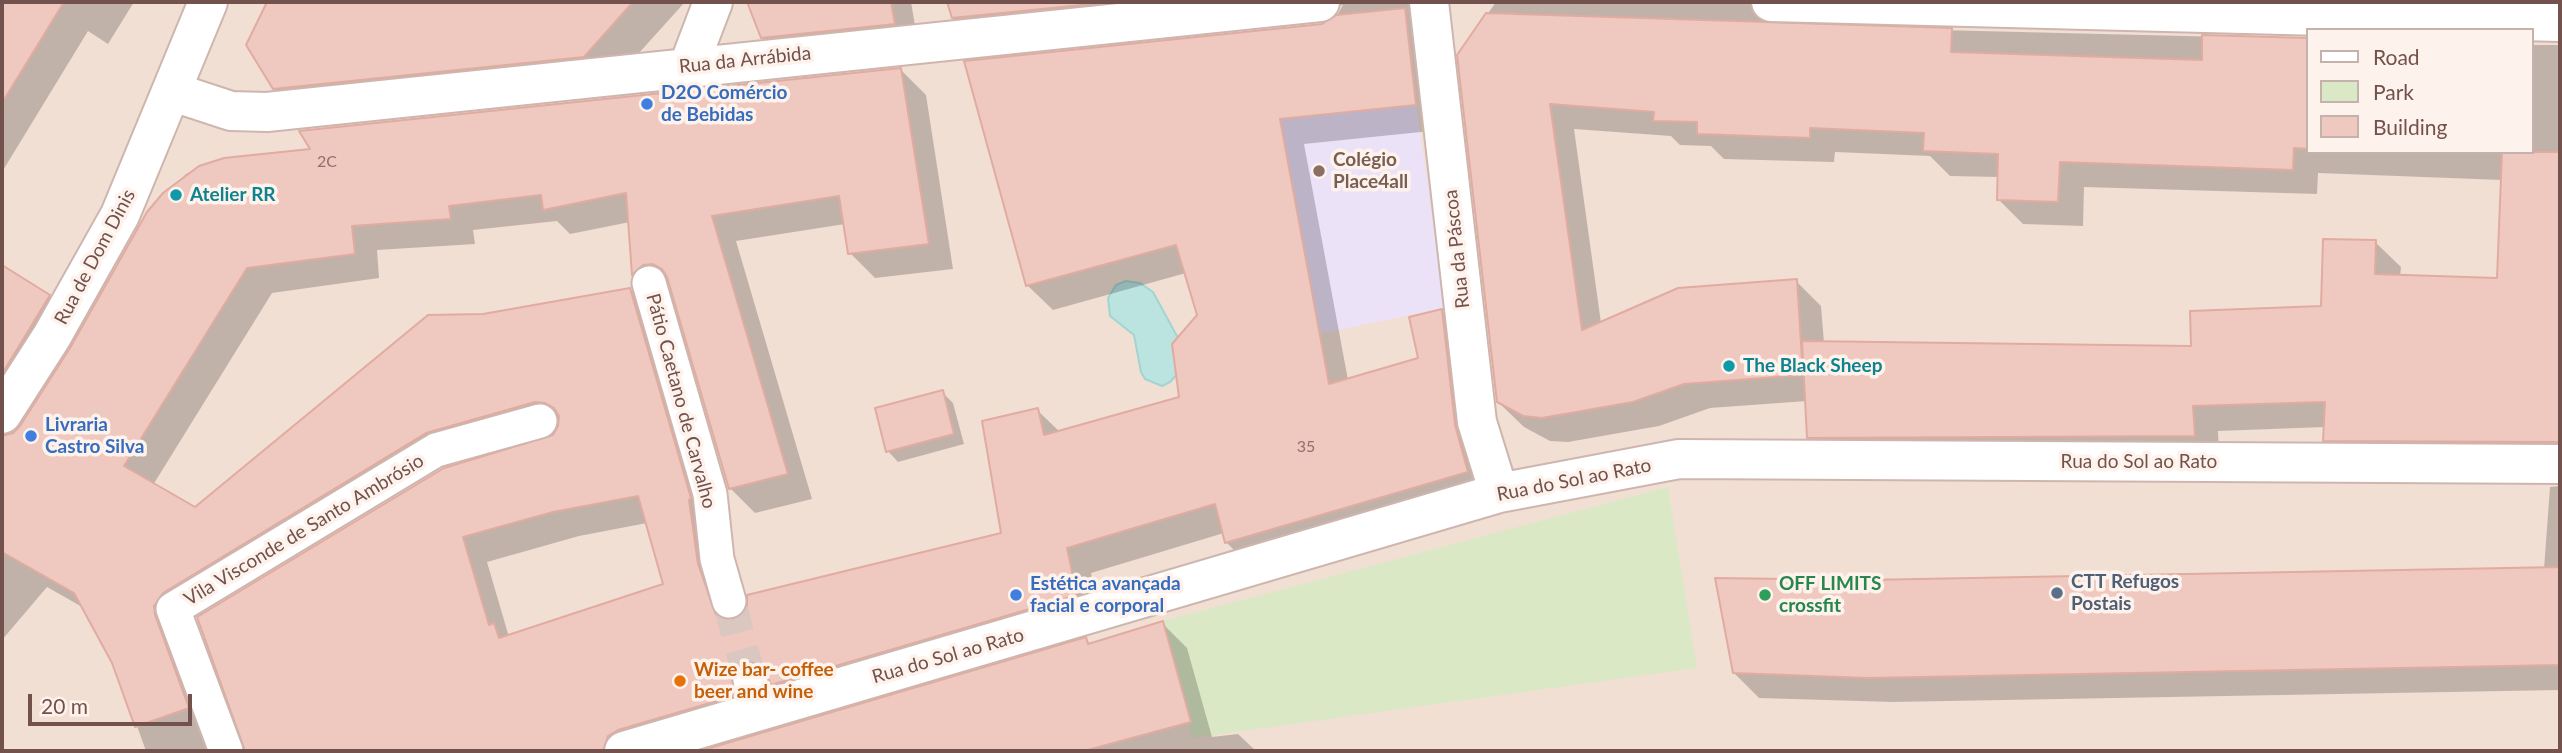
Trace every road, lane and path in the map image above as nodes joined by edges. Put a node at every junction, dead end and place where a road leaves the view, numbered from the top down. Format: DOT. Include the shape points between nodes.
graph roads {
  1 [pos="208,2"];
  2 [pos="713,2"];
  3 [pos="1320,2"];
  4 [pos="1429,2"];
  5 [pos="1771,2"];
  6 [pos="2560,22"];
  7 [pos="689,65"];
  8 [pos="173,92"];
  9 [pos="649,283"];
  10 [pos="2,414"];
  11 [pos="540,421"];
  12 [pos="2560,464"];
  13 [pos="1499,493"];
  14 [pos="729,601"];
  15 [pos="226,751"];
  16 [pos="624,751"];
  1 -- 8 [label="street, Rua de Dom Dinis"];
  2 -- 7 [label="street"];
  3 -- 7 [label="street, Rua da Arrábida"];
  4 -- 13 [label="street, Rua da Páscoa" via="1476,422"];
  5 -- 6 [label="street"];
  7 -- 8 [label="street, Rua da Arrábida" via="267,112 231,111"];
  8 -- 10 [label="street, Rua de Dom Dinis" via="121,215"];
  9 -- 14 [label="street, Pátio Caetano de Carvalho" via="709,494 717,559"];
  11 -- 15 [label="street, Vila Visconde de Santo Ambrósio" via="436,450 173,609"];
  12 -- 13 [label="street, Rua do Sol ao Rato" via="1679,459"];
  13 -- 16 [label="street, Rua do Sol ao Rato" via="754,696"];
}
